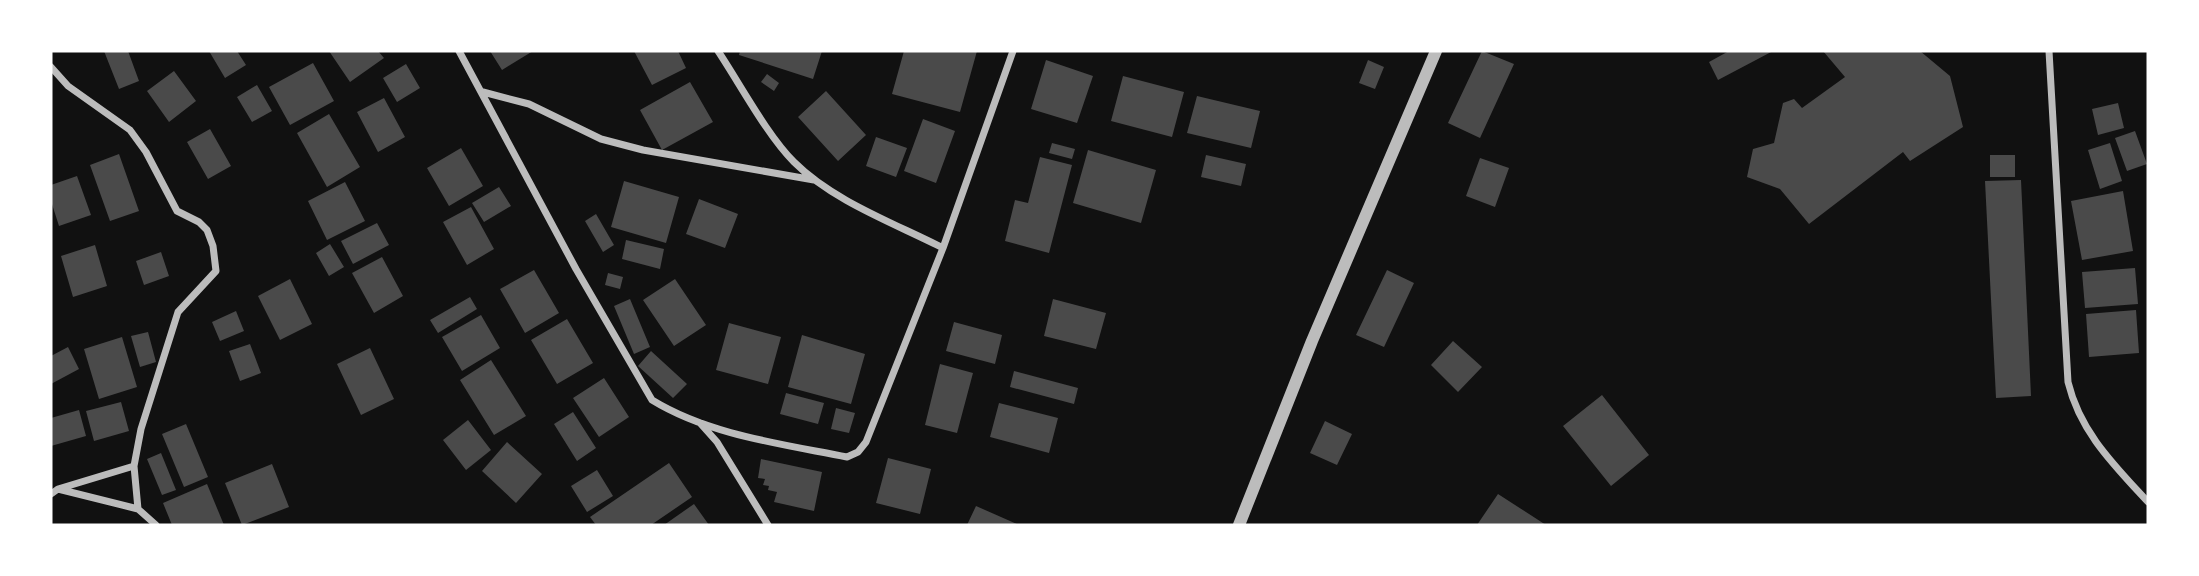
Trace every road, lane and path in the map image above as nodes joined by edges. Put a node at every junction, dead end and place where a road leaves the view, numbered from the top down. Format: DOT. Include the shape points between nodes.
graph roads {
  1 [pos="459,51"];
  2 [pos="718,51"];
  3 [pos="1013,51"];
  4 [pos="1436,51"];
  5 [pos="2049,51"];
  6 [pos="51,67"];
  7 [pos="483,92"];
  8 [pos="814,180"];
  9 [pos="943,248"];
  10 [pos="700,423"];
  11 [pos="134,466"];
  12 [pos="58,489"];
  13 [pos="51,494"];
  14 [pos="2148,502"];
  15 [pos="138,509"];
  16 [pos="156,525"];
  17 [pos="768,525"];
  18 [pos="1239,525"];
  1 -- 7 [label="street"];
  2 -- 8 [label="street" via="792,161"];
  3 -- 9 [label="street"];
  4 -- 18 [label="street"];
  5 -- 14 [label="street" via="2068,382 2074,410"];
  6 -- 11 [label="street" via="68,86 130,130 177,211 207,230 213,246 216,271 178,312"];
  7 -- 8 [label="street" via="529,104 601,139"];
  7 -- 10 [label="street" via="639,382 652,400"];
  8 -- 9 [label="street"];
  9 -- 10 [label="street" via="866,442 858,452 847,457"];
  10 -- 17 [label="street" via="717,442"];
  11 -- 12 [label="street"];
  11 -- 15 [label="street"];
  12 -- 13 [label="street"];
  12 -- 15 [label="street"];
  15 -- 16 [label="street"];
}
